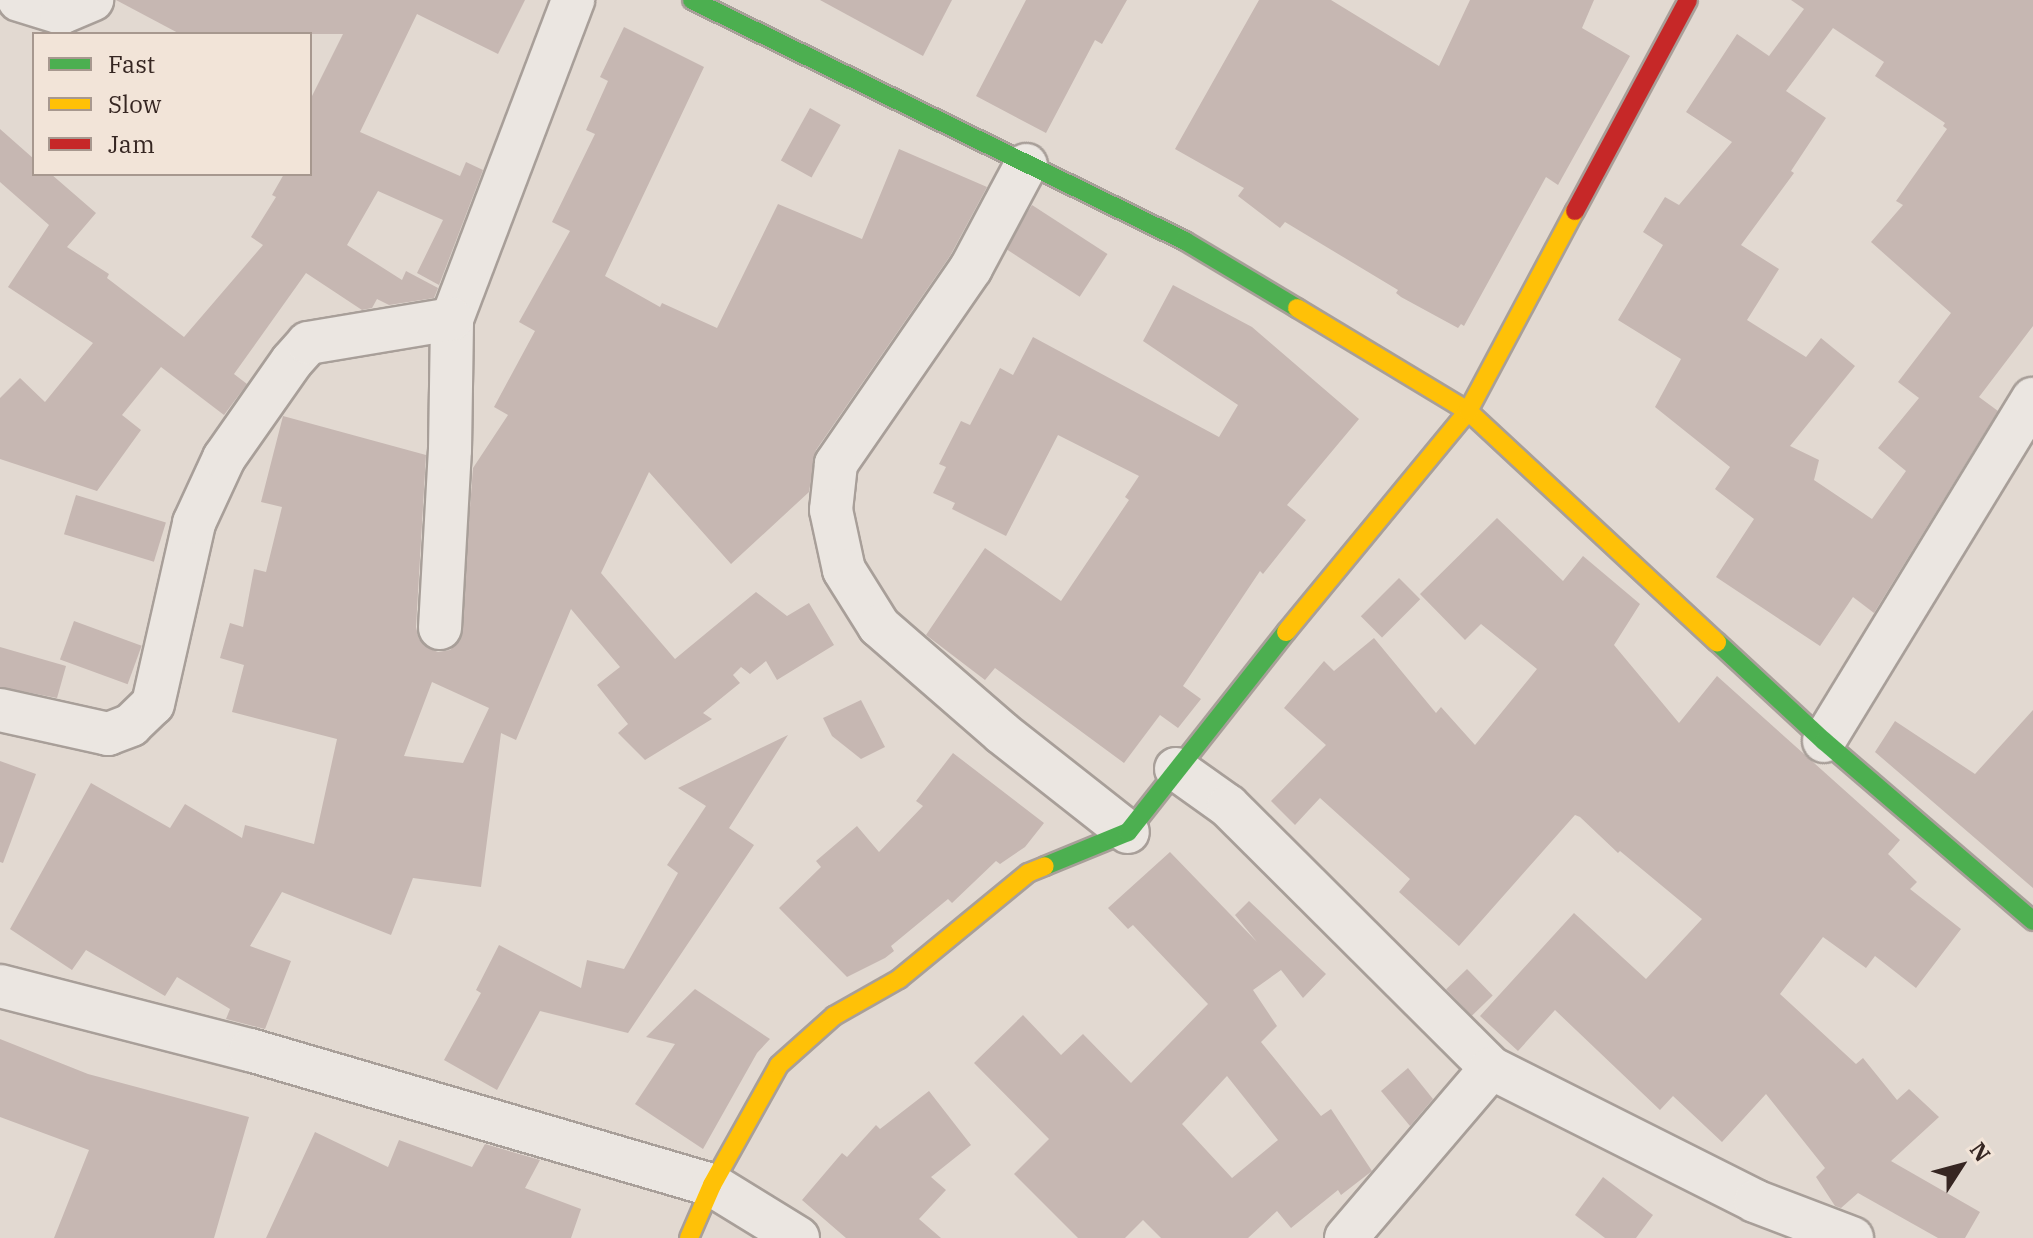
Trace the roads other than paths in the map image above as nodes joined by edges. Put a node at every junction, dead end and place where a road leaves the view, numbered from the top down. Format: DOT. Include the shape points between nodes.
graph roads {
  1 [pos="19,0"];
  2 [pos="92,0"];
  3 [pos="573,0"];
  4 [pos="692,0"];
  5 [pos="1688,0"];
  6 [pos="1026,165"];
  7 [pos="452,319"];
  8 [pos="2033,399"];
  9 [pos="1468,411"];
  10 [pos="440,628"];
  11 [pos="0,710"];
  12 [pos="1824,741"];
  13 [pos="1176,769"];
  14 [pos="1128,832"];
  15 [pos="2033,921"];
  16 [pos="0,986"];
  17 [pos="1491,1068"];
  18 [pos="712,1185"];
  19 [pos="689,1238"];
  20 [pos="798,1238"];
  21 [pos="1346,1238"];
  22 [pos="1852,1238"];
  1 -- 2 [label="street" via="61,13"];
  3 -- 7 [label="street"];
  4 -- 6 [label="street"];
  5 -- 9 [label="street"];
  6 -- 9 [label="street" via="1185,241"];
  6 -- 14 [label="street" via="971,268 836,464 831,510 844,570 879,626 1002,733"];
  7 -- 10 [label="street"];
  7 -- 11 [label="street" via="308,343 292,361 224,458 194,523 153,704 131,725 108,734"];
  8 -- 12 [label="street"];
  9 -- 12 [label="street"];
  9 -- 13 [label="street"];
  12 -- 15 [label="street"];
  13 -- 14 [label="street"];
  13 -- 17 [label="street" via="1228,806"];
  14 -- 18 [label="street" via="1028,873 899,979 834,1016 779,1065"];
  16 -- 18 [label="street" via="250,1050"];
  17 -- 21 [label="street"];
  17 -- 22 [label="street" via="1755,1201"];
  18 -- 19 [label="street"];
  18 -- 20 [label="street"];
}
